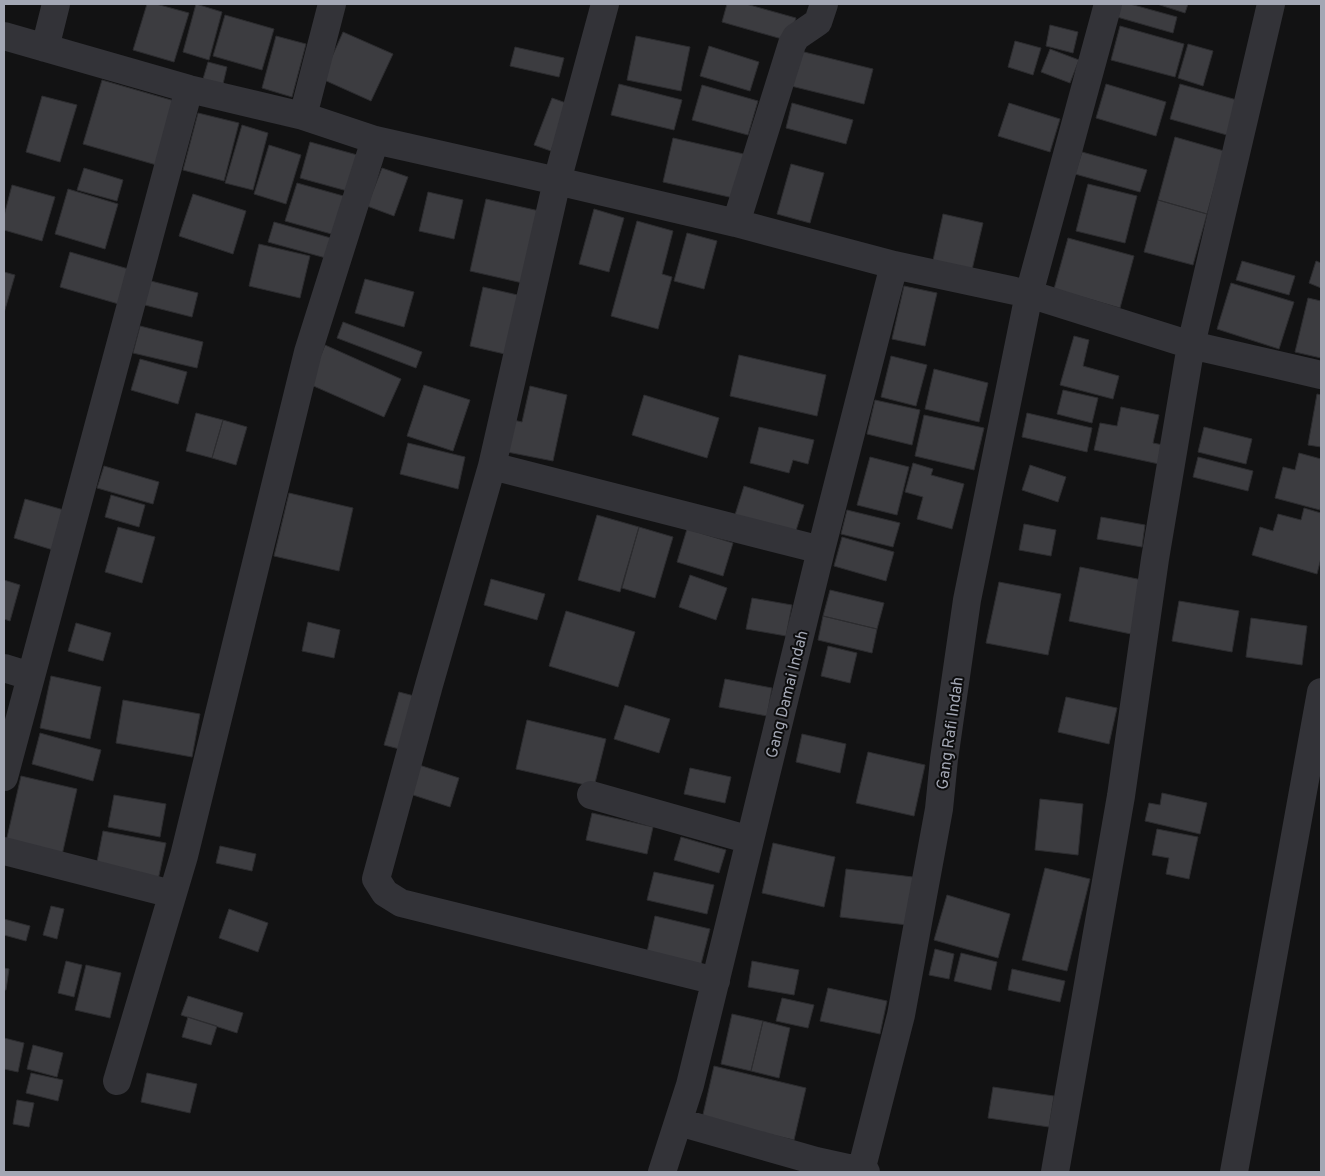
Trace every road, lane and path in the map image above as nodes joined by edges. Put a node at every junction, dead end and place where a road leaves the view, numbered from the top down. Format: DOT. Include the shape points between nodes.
graph roads {
  1 [pos="56,4"];
  2 [pos="332,4"];
  3 [pos="605,4"];
  4 [pos="824,4"];
  5 [pos="1108,4"];
  6 [pos="1271,4"];
  7 [pos="4,36"];
  8 [pos="45,48"];
  9 [pos="189,89"];
  10 [pos="304,116"];
  11 [pos="376,140"];
  12 [pos="557,181"];
  13 [pos="736,223"];
  14 [pos="894,265"];
  15 [pos="1029,294"];
  16 [pos="1191,345"];
  17 [pos="1321,375"];
  18 [pos="492,466"];
  19 [pos="821,550"];
  20 [pos="4,668"];
  21 [pos="30,676"];
  22 [pos="1321,692"];
  23 [pos="4,777"];
  24 [pos="591,795"];
  25 [pos="750,840"];
  26 [pos="4,851"];
  27 [pos="172,894"];
  28 [pos="716,981"];
  29 [pos="117,1081"];
  30 [pos="679,1122"];
  31 [pos="662,1172"];
  32 [pos="864,1172"];
  33 [pos="1055,1172"];
  34 [pos="1234,1172"];
  1 -- 8 [label="street"];
  2 -- 10 [label="street"];
  3 -- 12 [label="street"];
  4 -- 13 [label="street" via="818,22 796,37 792,44"];
  5 -- 15 [label="street, Gang Rafi Indah"];
  6 -- 16 [label="street"];
  7 -- 8 [label="street"];
  8 -- 9 [label="street"];
  9 -- 10 [label="street"];
  9 -- 21 [label="street"];
  10 -- 11 [label="street"];
  11 -- 12 [label="street"];
  11 -- 27 [label="street" via="308,352"];
  12 -- 13 [label="street"];
  12 -- 18 [label="street"];
  13 -- 14 [label="street"];
  14 -- 15 [label="street"];
  14 -- 19 [label="street, Gang Damai Indah"];
  15 -- 16 [label="street"];
  15 -- 32 [label="street, Gang Rafi Indah" via="967,600 939,809 901,1014"];
  16 -- 17 [label="street"];
  16 -- 33 [label="street" via="1155,559 1121,796"];
  18 -- 19 [label="street"];
  18 -- 28 [label="street" via="376,879 385,893 401,902"];
  19 -- 25 [label="street, Gang Damai Indah"];
  20 -- 21 [label="street"];
  21 -- 23 [label="street"];
  22 -- 34 [label="street"];
  24 -- 25 [label="street"];
  25 -- 28 [label="street, Gang Damai Indah"];
  26 -- 27 [label="street"];
  27 -- 29 [label="street"];
  28 -- 30 [label="street, Gang Damai Indah"];
  30 -- 31 [label="street, Gang Damai Indah"];
  30 -- 32 [label="street"];
}
